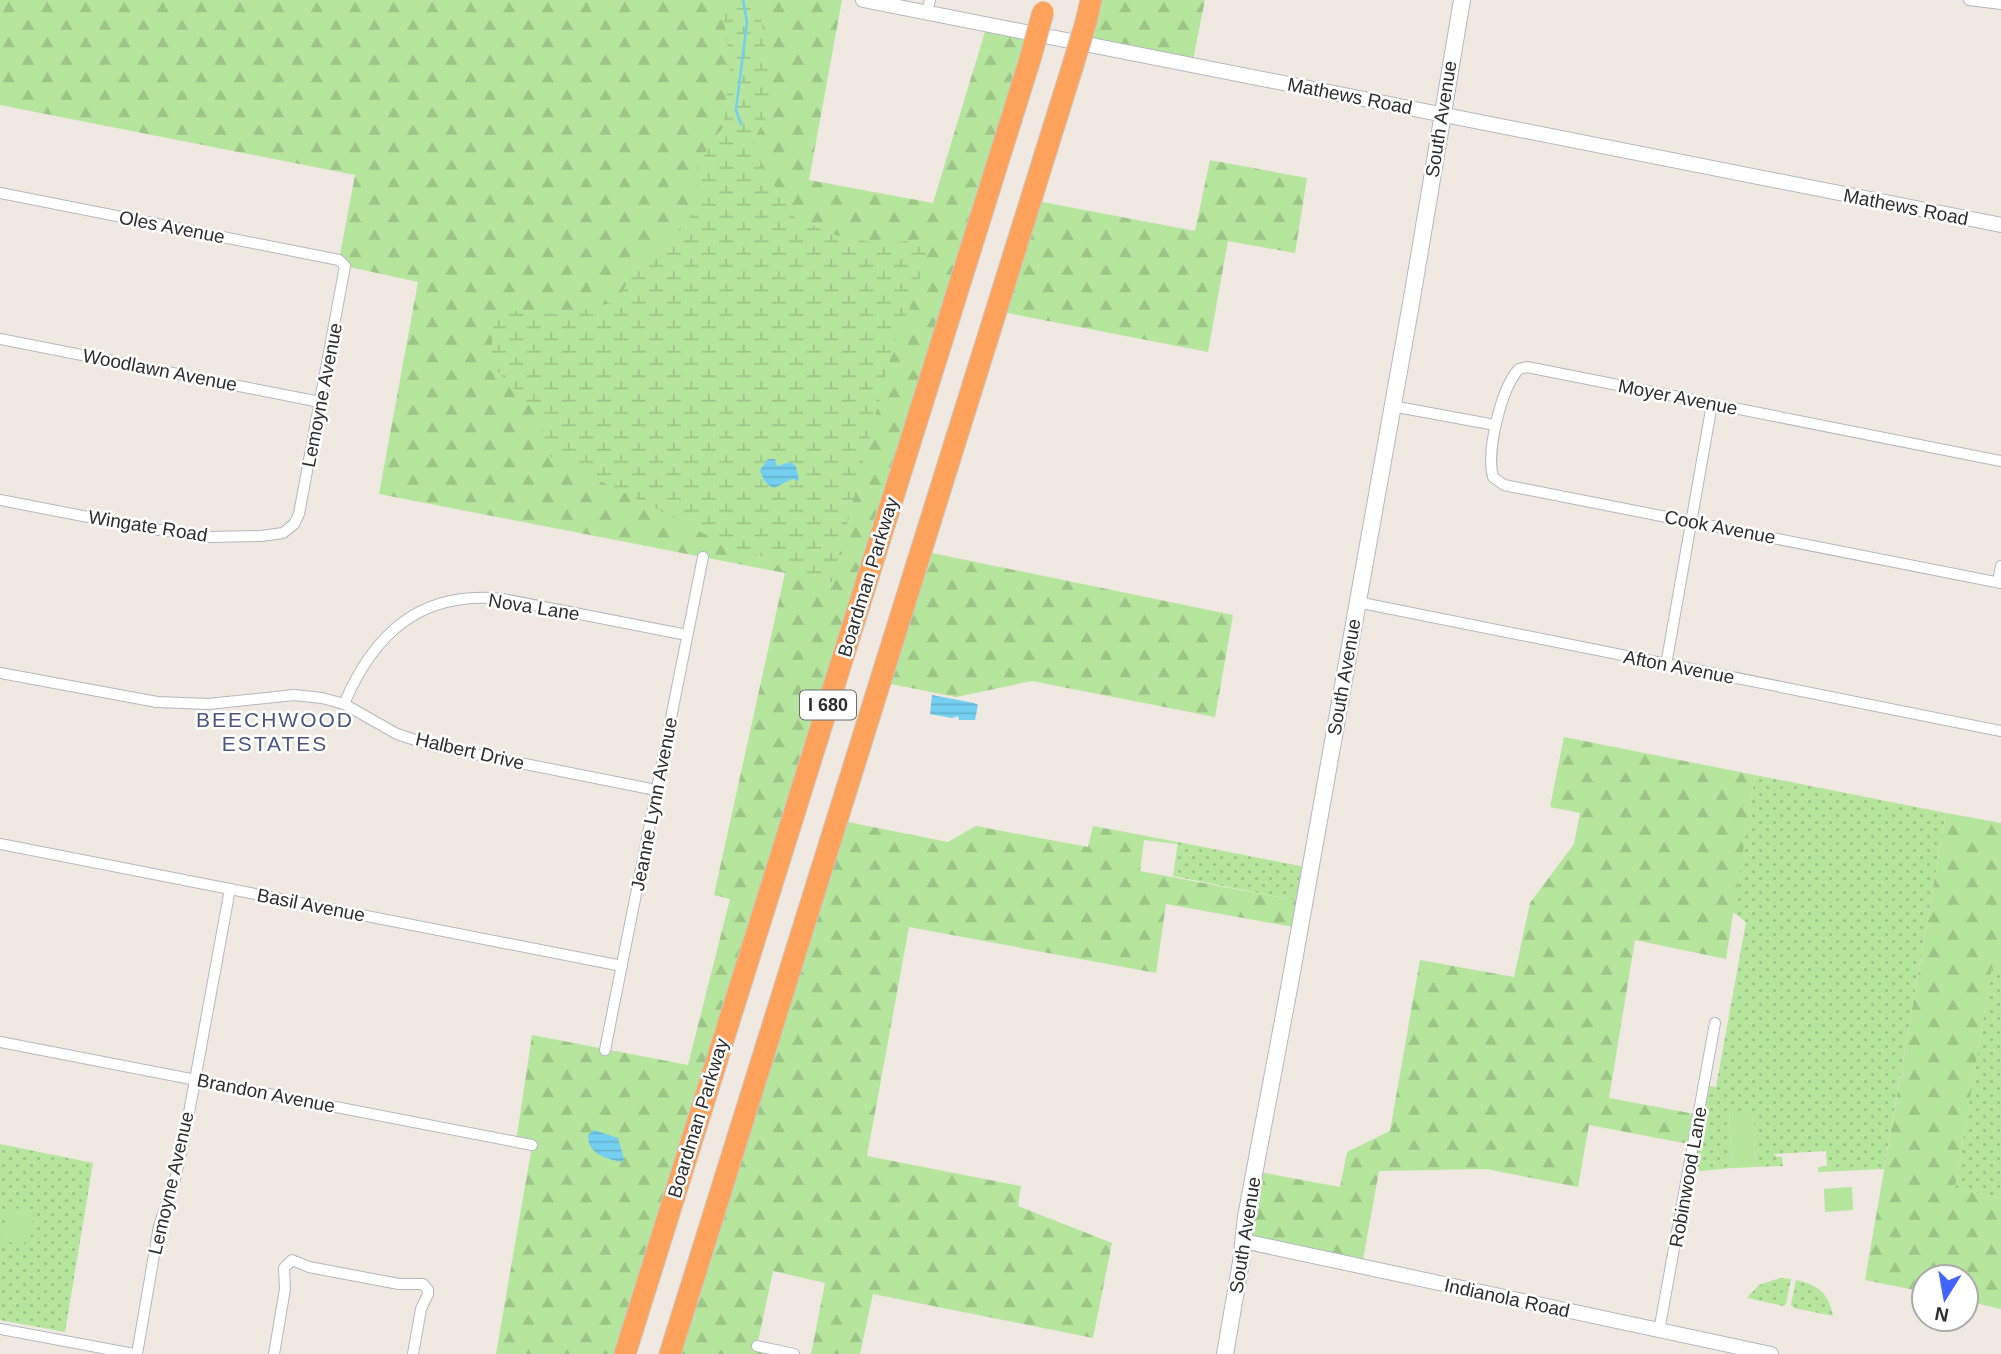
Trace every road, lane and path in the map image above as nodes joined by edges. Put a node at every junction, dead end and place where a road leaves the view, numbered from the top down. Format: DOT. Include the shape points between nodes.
graph roads {
  1 [pos="863,0"];
  2 [pos="1091,0"];
  3 [pos="1461,0"];
  4 [pos="1969,0"];
  5 [pos="2001,4"];
  6 [pos="928,6"];
  7 [pos="1044,6"];
  8 [pos="1443,114"];
  9 [pos="0,193"];
  10 [pos="2001,225"];
  11 [pos="344,264"];
  12 [pos="0,339"];
  13 [pos="320,402"];
  14 [pos="1713,404"];
  15 [pos="1392,406"];
  16 [pos="1495,425"];
  17 [pos="2001,461"];
  18 [pos="0,500"];
  19 [pos="1691,521"];
  20 [pos="293,524"];
  21 [pos="703,557"];
  22 [pos="2001,566"];
  23 [pos="2000,582"];
  24 [pos="1357,602"];
  25 [pos="687,635"];
  26 [pos="1665,665"];
  27 [pos="0,673"];
  28 [pos="344,704"];
  29 [pos="2001,731"];
  30 [pos="656,790"];
  31 [pos="0,844"];
  32 [pos="230,889"];
  33 [pos="622,966"];
  34 [pos="1715,1023"];
  35 [pos="0,1042"];
  36 [pos="605,1050"];
  37 [pos="195,1080"];
  38 [pos="532,1145"];
  39 [pos="1243,1241"];
  40 [pos="0,1329"];
  41 [pos="1659,1331"];
  42 [pos="757,1346"];
  43 [pos="135,1354"];
  44 [pos="274,1354"];
  45 [pos="413,1354"];
  46 [pos="625,1354"];
  47 [pos="670,1354"];
  48 [pos="794,1354"];
  49 [pos="1225,1354"];
  50 [pos="1771,1354"];
  1 -- 6 [label="street, Mathews Road"];
  2 -- 47 [label="highway, I 680, bridge"];
  3 -- 8 [label="main road, South Avenue"];
  4 -- 5 [label="street"];
  6 -- 8 [label="street, Mathews Road"];
  7 -- 46 [label="highway, Boardman Parkway / I 680, bridge"];
  8 -- 10 [label="street, Mathews Road"];
  8 -- 15 [label="main road, South Avenue"];
  9 -- 11 [label="street, Oles Avenue"];
  11 -- 13 [label="street, Lemoyne Avenue"];
  12 -- 13 [label="street, Woodlawn Avenue"];
  13 -- 20 [label="street, Lemoyne Avenue" via="299,514"];
  14 -- 16 [label="street, Moyer Avenue" via="1527,367 1513,375"];
  14 -- 17 [label="street, Moyer Avenue"];
  14 -- 19 [label="street"];
  15 -- 16 [label="street"];
  15 -- 24 [label="main road, South Avenue"];
  16 -- 19 [label="street, Cook Avenue" via="1491,471 1504,485"];
  18 -- 20 [label="street, Wingate Road" via="211,537 274,535"];
  19 -- 23 [label="street, Cook Avenue"];
  19 -- 26 [label="street"];
  21 -- 25 [label="street, Jeanne Lynn Avenue"];
  22 -- 23 [label="street"];
  24 -- 26 [label="street, Afton Avenue"];
  24 -- 39 [label="main road, South Avenue"];
  25 -- 28 [label="street, Nova Lane" via="503,599 452,601 414,615 388,634 363,663"];
  25 -- 30 [label="street, Jeanne Lynn Avenue"];
  26 -- 29 [label="street, Afton Avenue"];
  27 -- 28 [label="street, Halbert Drive" via="157,702 208,704 294,695"];
  28 -- 30 [label="street, Halbert Drive" via="397,734 430,745"];
  30 -- 33 [label="street, Jeanne Lynn Avenue"];
  31 -- 32 [label="street, Basil Avenue"];
  32 -- 33 [label="street, Basil Avenue"];
  32 -- 37 [label="street, Lemoyne Avenue"];
  33 -- 36 [label="street, Jeanne Lynn Avenue"];
  34 -- 41 [label="street, Robinwood Lane"];
  35 -- 37 [label="street, Brandon Avenue"];
  37 -- 38 [label="street, Brandon Avenue"];
  37 -- 43 [label="street, Lemoyne Avenue" via="175,1179 159,1226"];
  39 -- 41 [label="street, Indianola Road"];
  39 -- 49 [label="main road, South Avenue"];
  40 -- 43 [label="street"];
  41 -- 50 [label="street, Indianola Road"];
  42 -- 48 [label="street"];
  44 -- 45 [label="street" via="284,1268 288,1261 296,1260 309,1267 426,1287"];
}
